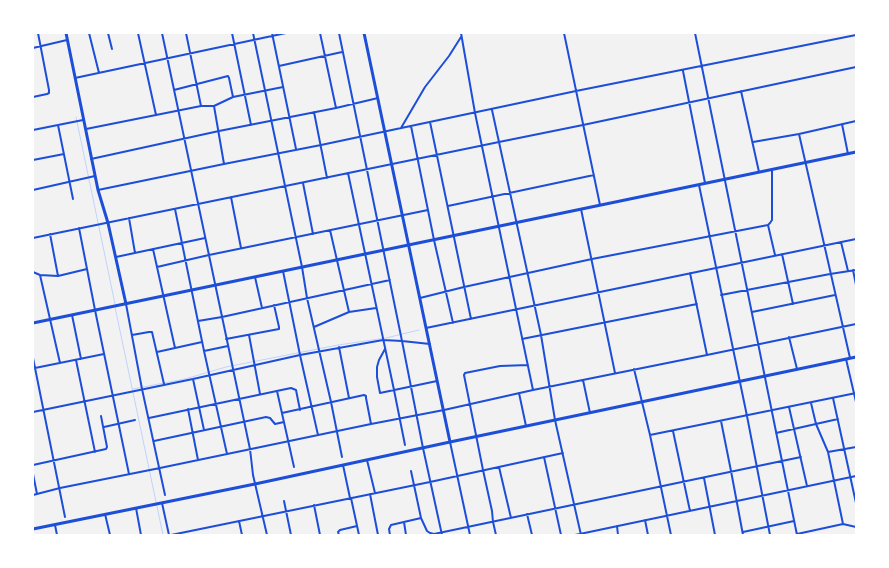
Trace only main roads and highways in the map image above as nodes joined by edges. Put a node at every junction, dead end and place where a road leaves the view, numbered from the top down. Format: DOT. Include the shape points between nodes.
graph roads {
  1 [pos="66,33"];
  2 [pos="364,33"];
  3 [pos="856,152"];
  4 [pos="409,245"];
  5 [pos="126,304"];
  6 [pos="33,323"];
  7 [pos="856,357"];
  8 [pos="450,442"];
  9 [pos="33,529"];
  1 -- 5 [label="main road" via="91,159"];
  2 -- 4 [label="main road"];
  3 -- 4 [label="main road"];
  4 -- 5 [label="main road"];
  4 -- 8 [label="main road"];
  5 -- 6 [label="main road"];
  7 -- 8 [label="main road"];
  8 -- 9 [label="main road"];
}
